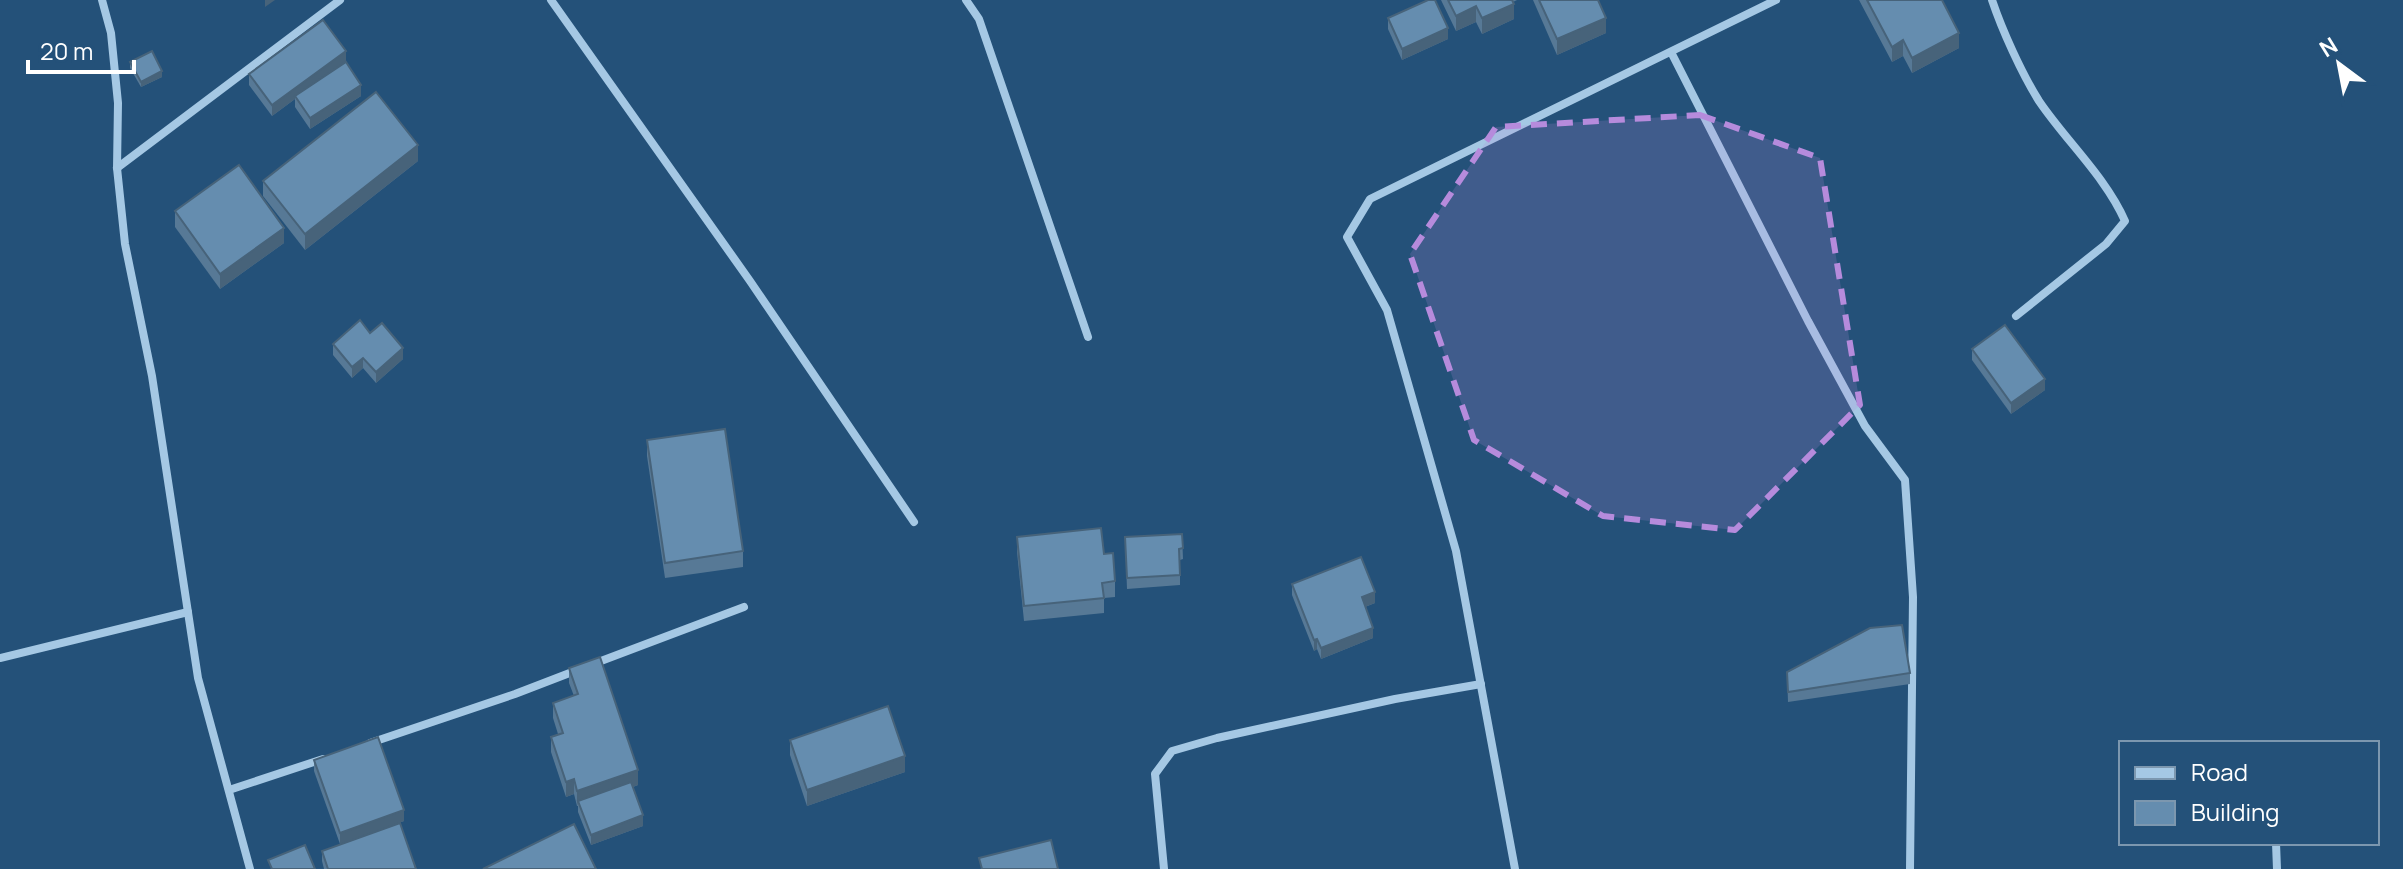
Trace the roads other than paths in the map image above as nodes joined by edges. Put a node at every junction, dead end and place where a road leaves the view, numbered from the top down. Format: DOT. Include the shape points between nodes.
graph roads {
  1 [pos="102,0"];
  2 [pos="340,0"];
  3 [pos="551,0"];
  4 [pos="966,0"];
  5 [pos="1776,0"];
  6 [pos="1992,0"];
  7 [pos="1671,52"];
  8 [pos="117,168"];
  9 [pos="2016,316"];
  10 [pos="1088,337"];
  11 [pos="914,522"];
  12 [pos="744,607"];
  13 [pos="188,612"];
  14 [pos="0,658"];
  15 [pos="1481,684"];
  16 [pos="365,745"];
  17 [pos="335,755"];
  18 [pos="229,790"];
  19 [pos="2276,845"];
  20 [pos="250,869"];
  21 [pos="1164,869"];
  22 [pos="1515,869"];
  23 [pos="1910,869"];
  24 [pos="2277,869"];
  1 -- 8 [label="street" via="118,103"];
  2 -- 8 [label="street"];
  3 -- 11 [label="street"];
  4 -- 10 [label="street" via="979,19"];
  5 -- 7 [label="street"];
  6 -- 9 [label="street" via="2038,98 2116,200 2125,221 2106,244"];
  7 -- 15 [label="street" via="1370,199 1347,237 1387,310 1456,551"];
  7 -- 23 [label="street" via="1865,426 1905,480 1913,597"];
  8 -- 13 [label="street" via="125,244 152,376"];
  12 -- 16 [label="street"];
  13 -- 14 [label="street"];
  13 -- 18 [label="street" via="198,678"];
  15 -- 21 [label="street" via="1172,751 1155,774"];
  15 -- 22 [label="street"];
  17 -- 18 [label="street"];
  18 -- 20 [label="street"];
  19 -- 24 [label="street"];
}
